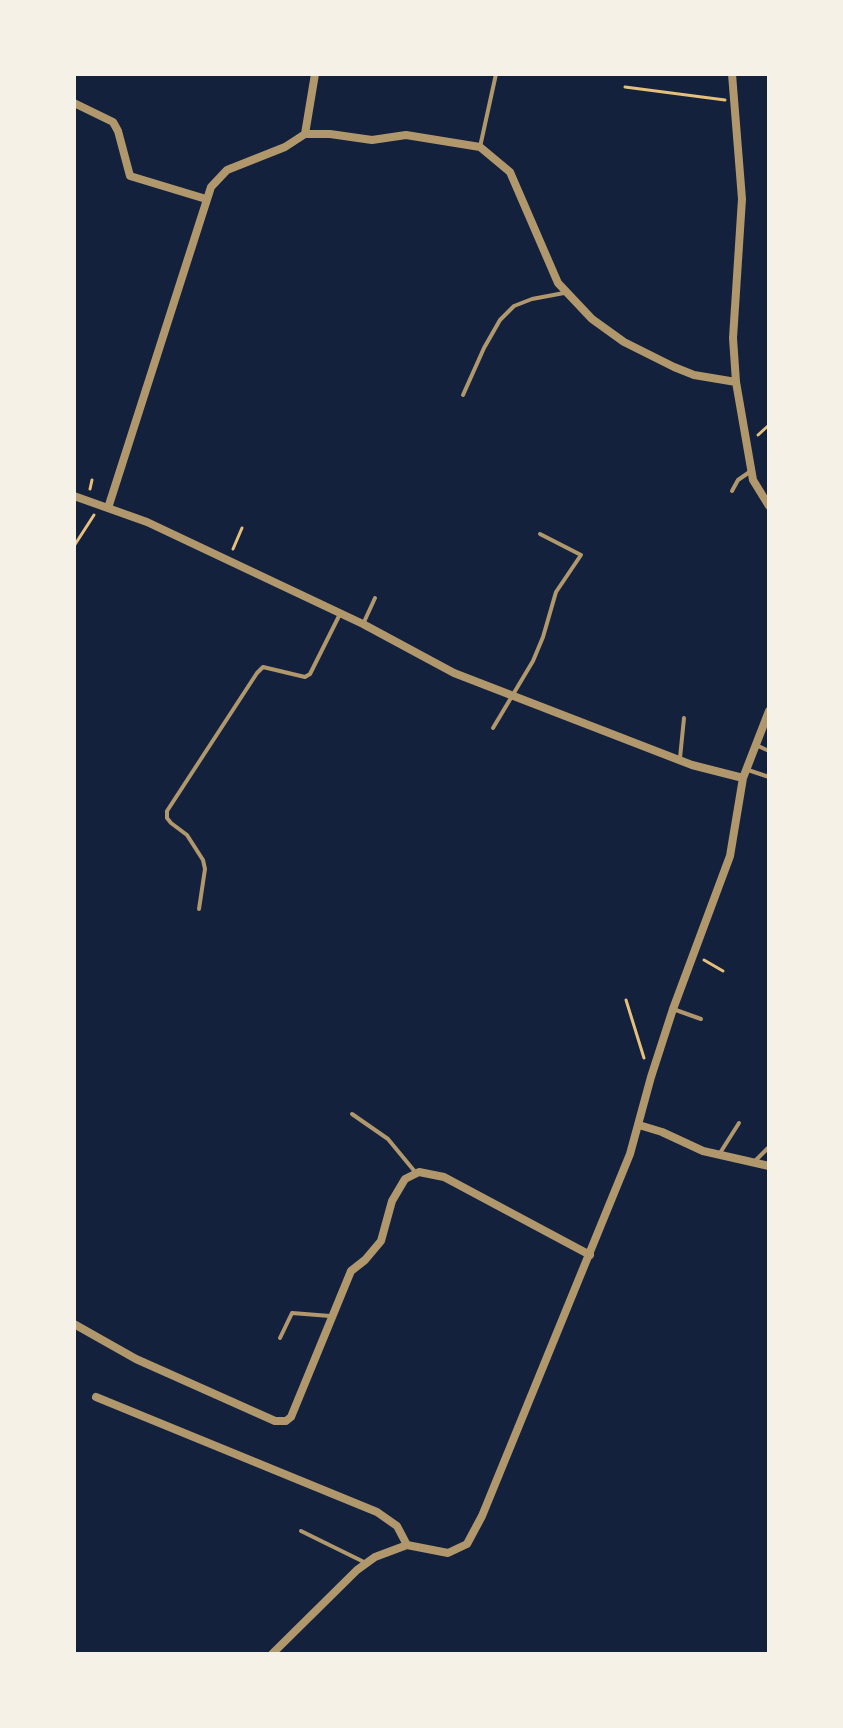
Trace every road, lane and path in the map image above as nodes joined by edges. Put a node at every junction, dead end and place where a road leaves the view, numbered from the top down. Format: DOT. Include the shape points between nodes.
graph roads {
  1 [pos="315,74"];
  2 [pos="496,74"];
  3 [pos="732,74"];
  4 [pos="625,87"];
  5 [pos="734,101"];
  6 [pos="74,103"];
  7 [pos="305,134"];
  8 [pos="480,147"];
  9 [pos="206,199"];
  10 [pos="567,293"];
  11 [pos="736,382"];
  12 [pos="463,395"];
  13 [pos="751,471"];
  14 [pos="732,491"];
  15 [pos="74,496"];
  16 [pos="769,506"];
  17 [pos="104,507"];
  18 [pos="242,528"];
  19 [pos="540,534"];
  20 [pos="74,546"];
  21 [pos="228,560"];
  22 [pos="375,598"];
  23 [pos="340,614"];
  24 [pos="363,624"];
  25 [pos="511,696"];
  26 [pos="769,711"];
  27 [pos="684,718"];
  28 [pos="493,728"];
  29 [pos="755,745"];
  30 [pos="769,751"];
  31 [pos="679,761"];
  32 [pos="745,774"];
  33 [pos="769,777"];
  34 [pos="199,909"];
  35 [pos="693,955"];
  36 [pos="723,971"];
  37 [pos="626,1000"];
  38 [pos="673,1009"];
  39 [pos="701,1019"];
  40 [pos="651,1077"];
  41 [pos="352,1114"];
  42 [pos="739,1123"];
  43 [pos="639,1125"];
  44 [pos="769,1147"];
  45 [pos="719,1155"];
  46 [pos="754,1162"];
  47 [pos="769,1166"];
  48 [pos="416,1173"];
  49 [pos="590,1255"];
  50 [pos="333,1316"];
  51 [pos="74,1324"];
  52 [pos="280,1338"];
  53 [pos="96,1397"];
  54 [pos="301,1531"];
  55 [pos="407,1545"];
  56 [pos="366,1563"];
  57 [pos="272,1654"];
  1 -- 7 [label="street"];
  2 -- 8 [label="lane"];
  3 -- 5 [label="street"];
  4 -- 5 [label="path"];
  5 -- 11 [label="street" via="742,199 733,338"];
  6 -- 9 [label="street" via="113,122 130,176"];
  7 -- 8 [label="street" via="372,140 406,135"];
  7 -- 9 [label="street" via="227,170"];
  8 -- 10 [label="street" via="510,172 551,270"];
  9 -- 17 [label="street"];
  10 -- 11 [label="street" via="592,319 634,347 694,375"];
  10 -- 12 [label="lane" via="514,306 500,320"];
  11 -- 13 [label="street"];
  13 -- 14 [label="lane"];
  13 -- 16 [label="street"];
  15 -- 17 [label="street"];
  17 -- 20 [label="path"];
  17 -- 21 [label="street"];
  18 -- 21 [label="path"];
  19 -- 25 [label="lane" via="581,555 556,592 533,661"];
  21 -- 23 [label="street"];
  22 -- 24 [label="lane"];
  23 -- 24 [label="street"];
  23 -- 34 [label="lane" via="310,674 263,667 257,673 167,811 167,818 187,835 203,860"];
  24 -- 25 [label="street" via="454,673"];
  25 -- 28 [label="lane"];
  25 -- 31 [label="street"];
  26 -- 29 [label="street"];
  27 -- 31 [label="lane"];
  29 -- 30 [label="lane"];
  29 -- 32 [label="street"];
  31 -- 32 [label="street"];
  32 -- 33 [label="lane"];
  32 -- 35 [label="street" via="730,856"];
  35 -- 36 [label="path"];
  35 -- 38 [label="street"];
  37 -- 40 [label="path"];
  38 -- 39 [label="lane"];
  38 -- 40 [label="street"];
  40 -- 43 [label="street"];
  41 -- 48 [label="lane" via="388,1139"];
  42 -- 45 [label="lane"];
  43 -- 45 [label="street"];
  43 -- 49 [label="street"];
  44 -- 46 [label="lane"];
  45 -- 46 [label="street"];
  46 -- 47 [label="street"];
  48 -- 49 [label="street" via="444,1177"];
  48 -- 50 [label="street" via="405,1179 392,1201 377,1248 351,1271"];
  49 -- 55 [label="street" via="467,1544 448,1553"];
  50 -- 51 [label="street" via="286,1421 275,1421 136,1359"];
  50 -- 52 [label="lane" via="292,1313"];
  53 -- 55 [label="street" via="377,1512 397,1526"];
  54 -- 56 [label="lane"];
  55 -- 56 [label="street"];
  56 -- 57 [label="street"];
}
